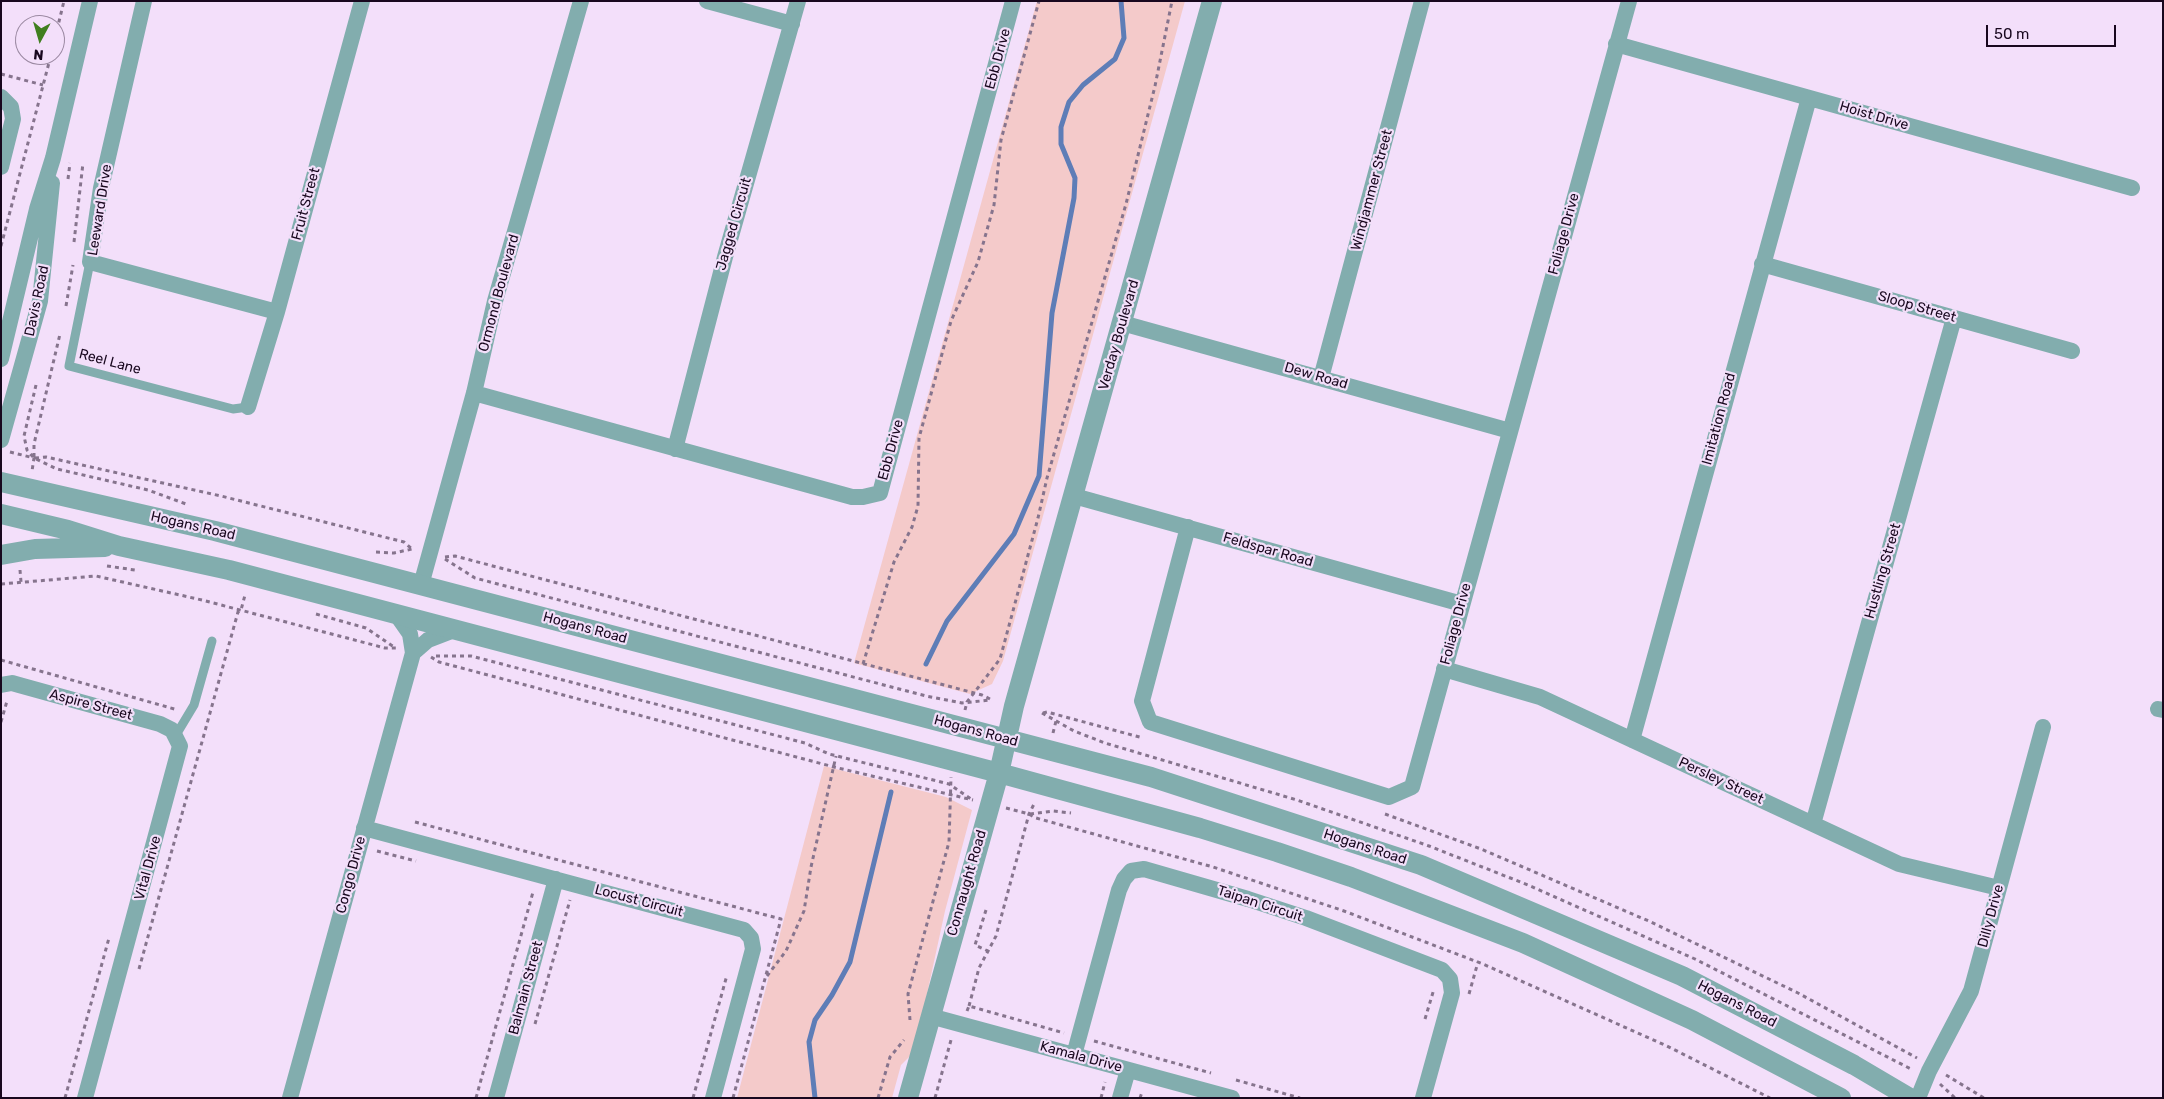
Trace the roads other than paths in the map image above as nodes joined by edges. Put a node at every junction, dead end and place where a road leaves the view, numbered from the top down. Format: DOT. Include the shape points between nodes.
graph roads {
  1 [pos="90,1"];
  2 [pos="144,1"];
  3 [pos="362,1"];
  4 [pos="581,1"];
  5 [pos="707,1"];
  6 [pos="798,1"];
  7 [pos="1013,1"];
  8 [pos="1212,1"];
  9 [pos="1422,1"];
  10 [pos="1628,1"];
  11 [pos="792,24"];
  12 [pos="1616,44"];
  13 [pos="1,97"];
  14 [pos="1809,98"];
  15 [pos="53,158"];
  16 [pos="1,167"];
  17 [pos="2132,188"];
  18 [pos="90,262"];
  19 [pos="1762,264"];
  20 [pos="277,312"];
  21 [pos="1954,318"];
  22 [pos="1122,323"];
  23 [pos="2072,351"];
  24 [pos="1,359"];
  25 [pos="1321,378"];
  26 [pos="474,392"];
  27 [pos="248,407"];
  28 [pos="1510,431"];
  29 [pos="1,440"];
  30 [pos="674,449"];
  31 [pos="1,482"];
  32 [pos="1074,496"];
  33 [pos="1,514"];
  34 [pos="1188,527"];
  35 [pos="119,546"];
  36 [pos="7,562"];
  37 [pos="421,585"];
  38 [pos="1462,604"];
  39 [pos="396,614"];
  40 [pos="454,630"];
  41 [pos="212,641"];
  42 [pos="413,653"];
  43 [pos="1026,669"];
  44 [pos="1444,669"];
  45 [pos="1,685"];
  46 [pos="2043,727"];
  47 [pos="176,735"];
  48 [pos="1007,740"];
  49 [pos="1632,740"];
  50 [pos="999,772"];
  51 [pos="1812,824"];
  52 [pos="364,828"];
  53 [pos="556,879"];
  54 [pos="1999,888"];
  55 [pos="930,1016"];
  56 [pos="1074,1055"];
  57 [pos="1128,1070"];
  58 [pos="84,1098"];
  59 [pos="290,1098"];
  60 [pos="496,1098"];
  61 [pos="713,1098"];
  62 [pos="908,1098"];
  63 [pos="1120,1098"];
  64 [pos="1232,1098"];
  65 [pos="1423,1098"];
  66 [pos="1841,1098"];
  67 [pos="1910,1098"];
  68 [pos="1918,1098"];
  1 -- 15 [label="street, Davis Road"];
  2 -- 18 [label="street, Leeward Drive" via="101,188"];
  3 -- 20 [label="street, Fruit Street"];
  4 -- 26 [label="street, Ormond Boulevard" via="495,301"];
  5 -- 11 [label="street"];
  6 -- 11 [label="street, Jagged Circuit"];
  7 -- 30 [label="street, Ebb Drive" via="880,492 863,498 852,497"];
  8 -- 22 [label="street, Verday Boulevard"];
  9 -- 25 [label="street, Windjammer Street"];
  10 -- 12 [label="street, Foliage Drive"];
  11 -- 30 [label="street, Jagged Circuit" via="724,257"];
  12 -- 14 [label="street, Hoist Drive"];
  12 -- 28 [label="street, Foliage Drive"];
  13 -- 16 [label="street" via="11,107 13,119"];
  14 -- 17 [label="street, Hoist Drive"];
  14 -- 19 [label="street, Imitation Road"];
  15 -- 24 [label="street, Davis Road" via="37,208"];
  15 -- 29 [label="street, Davis Road" via="42,293"];
  18 -- 20 [label="street, Leeward Drive"];
  18 -- 27 [label="lane, Reel Lane" via="69,366 233,409"];
  19 -- 21 [label="street, Sloop Street"];
  19 -- 49 [label="street, Imitation Road"];
  20 -- 27 [label="street, Fruit Street"];
  21 -- 23 [label="street, Sloop Street"];
  21 -- 51 [label="street, Hustling Street"];
  22 -- 25 [label="street, Dew Road"];
  22 -- 32 [label="street, Verday Boulevard"];
  25 -- 28 [label="street, Dew Road"];
  26 -- 30 [label="street, Ebb Drive"];
  26 -- 37 [label="street, Ormond Boulevard"];
  28 -- 38 [label="street, Foliage Drive"];
  31 -- 37 [label="street, Hogans Road" via="215,530"];
  32 -- 34 [label="street, Feldspar Road"];
  32 -- 43 [label="street, Verday Boulevard"];
  33 -- 35 [label="street"];
  34 -- 38 [label="street, Feldspar Road"];
  34 -- 44 [label="street, Foliage Drive" via="1142,701 1150,722 1389,797 1412,787"];
  35 -- 36 [label="street" via="36,550"];
  35 -- 39 [label="street" via="229,570"];
  37 -- 48 [label="street, Hogans Road"];
  38 -- 44 [label="street, Foliage Drive"];
  39 -- 40 [label="street"];
  39 -- 42 [label="street" via="410,634"];
  40 -- 42 [label="street" via="428,640"];
  40 -- 50 [label="street"];
  41 -- 47 [label="lane" via="194,705"];
  42 -- 52 [label="street, Congo Drive"];
  43 -- 48 [label="street, Connaught Road"];
  44 -- 49 [label="street, Persley Street" via="1540,697"];
  45 -- 47 [label="street, Aspire Street" via="19,685 160,724"];
  46 -- 54 [label="street, Dilly Drive"];
  47 -- 58 [label="street, Vital Drive" via="179,754"];
  48 -- 50 [label="street, Connaught Road"];
  48 -- 67 [label="street, Hogans Road" via="1151,777 1421,865 1682,976 1854,1065"];
  49 -- 51 [label="street, Persley Street"];
  50 -- 55 [label="street, Connaught Road"];
  50 -- 66 [label="street" via="1226,836 1442,911 1650,1000"];
  51 -- 54 [label="street, Persley Street" via="1899,864"];
  52 -- 53 [label="street, Locust Circuit"];
  52 -- 59 [label="street, Congo Drive"];
  53 -- 60 [label="street, Balmain Street"];
  53 -- 61 [label="street, Locust Circuit" via="734,926 751,938 752,955"];
  54 -- 68 [label="street, Dilly Drive" via="1971,991"];
  55 -- 56 [label="street, Kamala Drive"];
  55 -- 62 [label="street, Connaught Road"];
  56 -- 57 [label="street, Kamala Drive"];
  56 -- 65 [label="street, Taipan Circuit" via="1119,890 1131,872 1144,869 1290,913 1442,970 1450,979 1452,992"];
  57 -- 63 [label="street"];
  57 -- 64 [label="street, Kamala Drive"];
}
